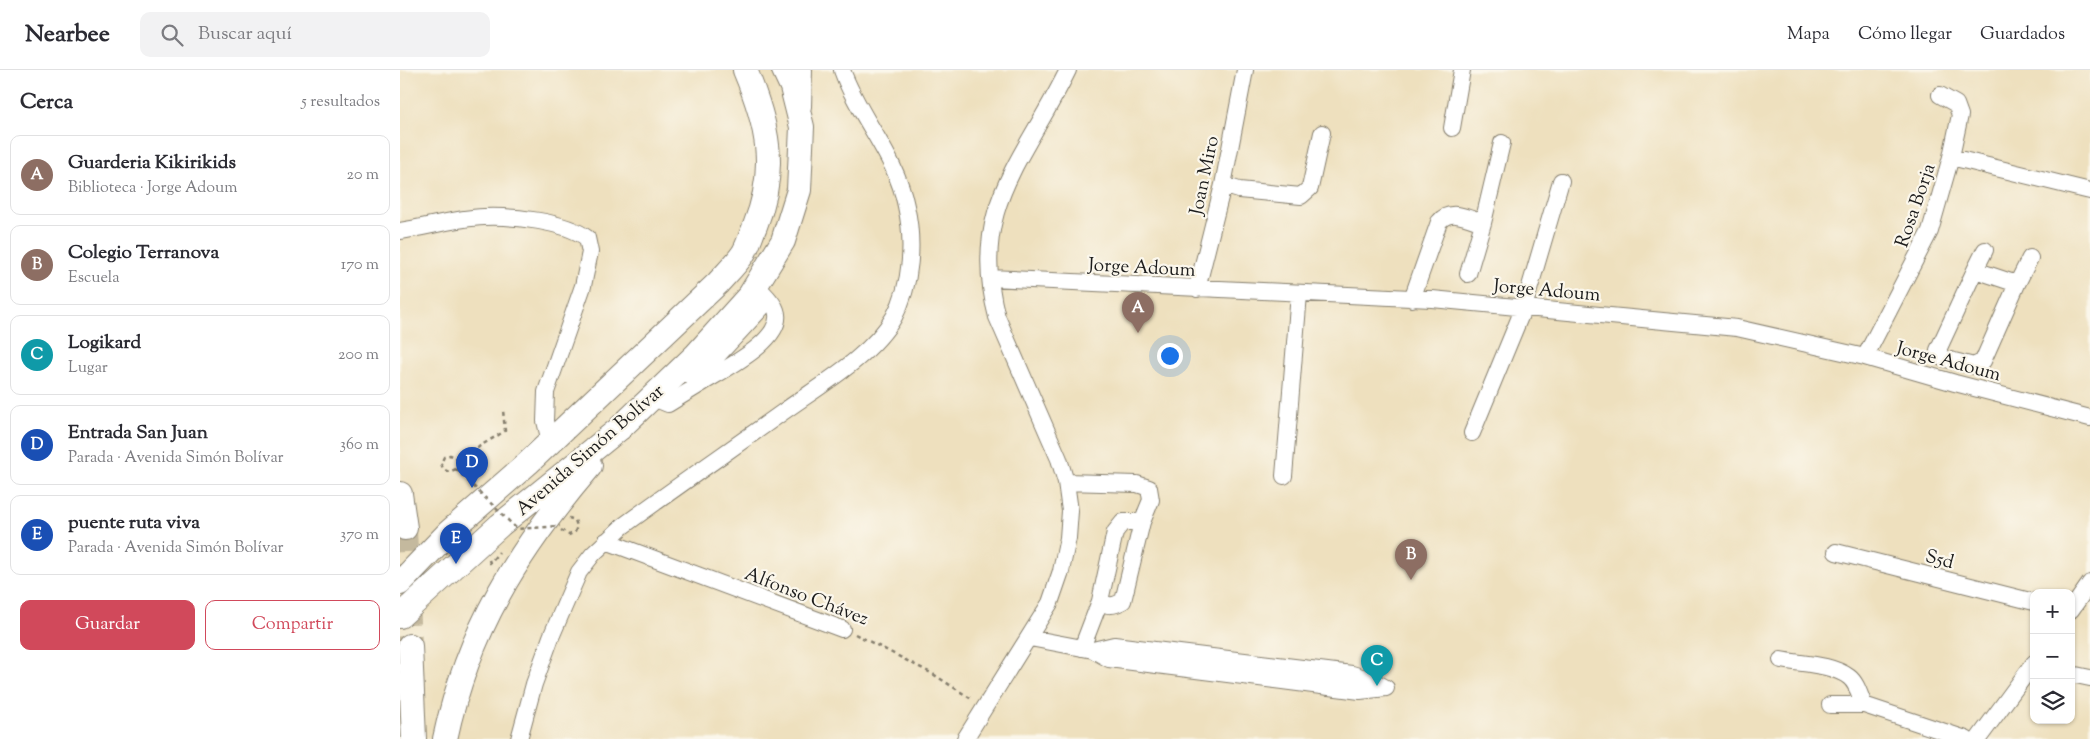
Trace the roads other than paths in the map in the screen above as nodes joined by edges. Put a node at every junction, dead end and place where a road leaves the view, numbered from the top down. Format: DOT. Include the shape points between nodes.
graph roads {
  1 [pos="745,70"];
  2 [pos="784,70"];
  3 [pos="804,70"];
  4 [pos="842,70"];
  5 [pos="1068,70"];
  6 [pos="1245,70"];
  7 [pos="1462,70"];
  8 [pos="1940,95"];
  9 [pos="802,127"];
  10 [pos="1452,128"];
  11 [pos="1322,133"];
  12 [pos="1502,142"];
  13 [pos="1951,157"];
  14 [pos="1561,180"];
  15 [pos="1223,185"];
  16 [pos="2090,191"];
  17 [pos="1483,223"];
  18 [pos="400,231"];
  19 [pos="1985,250"];
  20 [pos="2030,258"];
  21 [pos="1975,270"];
  22 [pos="1468,274"];
  23 [pos="990,278"];
  24 [pos="2017,284"];
  25 [pos="1197,288"];
  26 [pos="763,293"];
  27 [pos="1299,294"];
  28 [pos="1412,299"];
  29 [pos="1524,307"];
  30 [pos="1865,357"];
  31 [pos="1963,364"];
  32 [pos="692,378"];
  33 [pos="1955,383"];
  34 [pos="2090,418"];
  35 [pos="619,429"];
  36 [pos="1472,433"];
  37 [pos="550,442"];
  38 [pos="1284,476"];
  39 [pos="1066,482"];
  40 [pos="400,494"];
  41 [pos="1142,522"];
  42 [pos="406,528"];
  43 [pos="606,542"];
  44 [pos="1836,552"];
  45 [pos="400,583"];
  46 [pos="2090,584"];
  47 [pos="1100,601"];
  48 [pos="2030,601"];
  49 [pos="2075,605"];
  50 [pos="400,616"];
  51 [pos="842,629"];
  52 [pos="1030,638"];
  53 [pos="410,646"];
  54 [pos="1087,649"];
  55 [pos="1781,660"];
  56 [pos="1228,666"];
  57 [pos="540,668"];
  58 [pos="2030,668"];
  59 [pos="2075,675"];
  60 [pos="2090,678"];
  61 [pos="1830,705"];
  62 [pos="1864,705"];
  63 [pos="414,739"];
  64 [pos="444,739"];
  65 [pos="519,739"];
  66 [pos="531,739"];
  67 [pos="965,739"];
  68 [pos="1966,739"];
  69 [pos="1978,739"];
  1 -- 37 [label="highway, Avenida Simón Bolívar" via="766,134 768,166 765,201 743,253 718,284"];
  2 -- 9 [label="highway, Avenida Simón Bolívar" via="792,87"];
  3 -- 9 [label="street"];
  4 -- 43 [label="street" via="865,119 891,160 906,204 911,252 907,277 894,316 879,337 844,369 645,509"];
  5 -- 23 [label="street" via="1002,191 992,232"];
  6 -- 15 [label="street, Joan Miro"];
  7 -- 10 [label="street"];
  8 -- 13 [label="street, Rosa Borja" via="1950,99 1959,109"];
  9 -- 26 [label="highway, Avenida Simón Bolívar" via="799,190"];
  11 -- 15 [label="street" via="1310,188 1301,196 1239,190"];
  12 -- 17 [label="street"];
  13 -- 16 [label="street"];
  13 -- 30 [label="street, Rosa Borja" via="1930,232"];
  14 -- 29 [label="street"];
  15 -- 25 [label="street, Joan Miro"];
  17 -- 22 [label="street"];
  17 -- 28 [label="street" via="1455,215 1443,217"];
  18 -- 37 [label="street" via="484,217 541,222 576,230 587,238 590,252 583,286 546,392 545,421"];
  19 -- 21 [label="street"];
  20 -- 24 [label="street"];
  21 -- 24 [label="street"];
  21 -- 31 [label="street" via="1938,346 1939,356"];
  23 -- 25 [label="street, Jorge Adoum"];
  23 -- 39 [label="street" via="997,317 1044,422"];
  24 -- 31 [label="street" via="1983,361 1974,366"];
  25 -- 27 [label="street, Jorge Adoum"];
  26 -- 32 [label="highway, Avenida Simón Bolívar"];
  26 -- 32 [label="street" via="776,310 778,319 760,347"];
  27 -- 28 [label="street, Jorge Adoum"];
  27 -- 38 [label="street"];
  28 -- 29 [label="street, Jorge Adoum"];
  29 -- 30 [label="street, Jorge Adoum" via="1737,328"];
  29 -- 36 [label="street"];
  30 -- 33 [label="street, Jorge Adoum"];
  31 -- 33 [label="street"];
  32 -- 35 [label="highway, Avenida Simón Bolívar" via="651,397"];
  33 -- 34 [label="street, Jorge Adoum"];
  35 -- 50 [label="highway, Avenida Simón Bolívar" via="500,525"];
  35 -- 64 [label="highway" via="525,550 493,601 463,672"];
  37 -- 45 [label="highway, Avenida Simón Bolívar" via="449,532"];
  39 -- 41 [label="street" via="1149,488 1151,500"];
  39 -- 52 [label="street" via="1070,511 1061,571 1050,603"];
  40 -- 42 [label="highway"];
  41 -- 47 [label="street" via="1129,520 1118,526"];
  41 -- 47 [label="street" via="1123,601 1110,606"];
  43 -- 51 [label="street, Alfonso Chávez"];
  43 -- 57 [label="street" via="579,572"];
  44 -- 48 [label="street, S5d"];
  46 -- 49 [label="street"];
  47 -- 54 [label="street"];
  52 -- 54 [label="street"];
  52 -- 67 [label="street"];
  53 -- 63 [label="highway"];
  54 -- 56 [label="street" via="1110,659"];
  55 -- 62 [label="street" via="1829,668 1849,677"];
  56 -- 56 [label="street" via="1360,691 1386,688 1352,674"];
  57 -- 65 [label="street"];
  57 -- 66 [label="street" via="540,695"];
  58 -- 69 [label="street"];
  59 -- 60 [label="street"];
  61 -- 62 [label="street"];
  62 -- 68 [label="street"];
}
